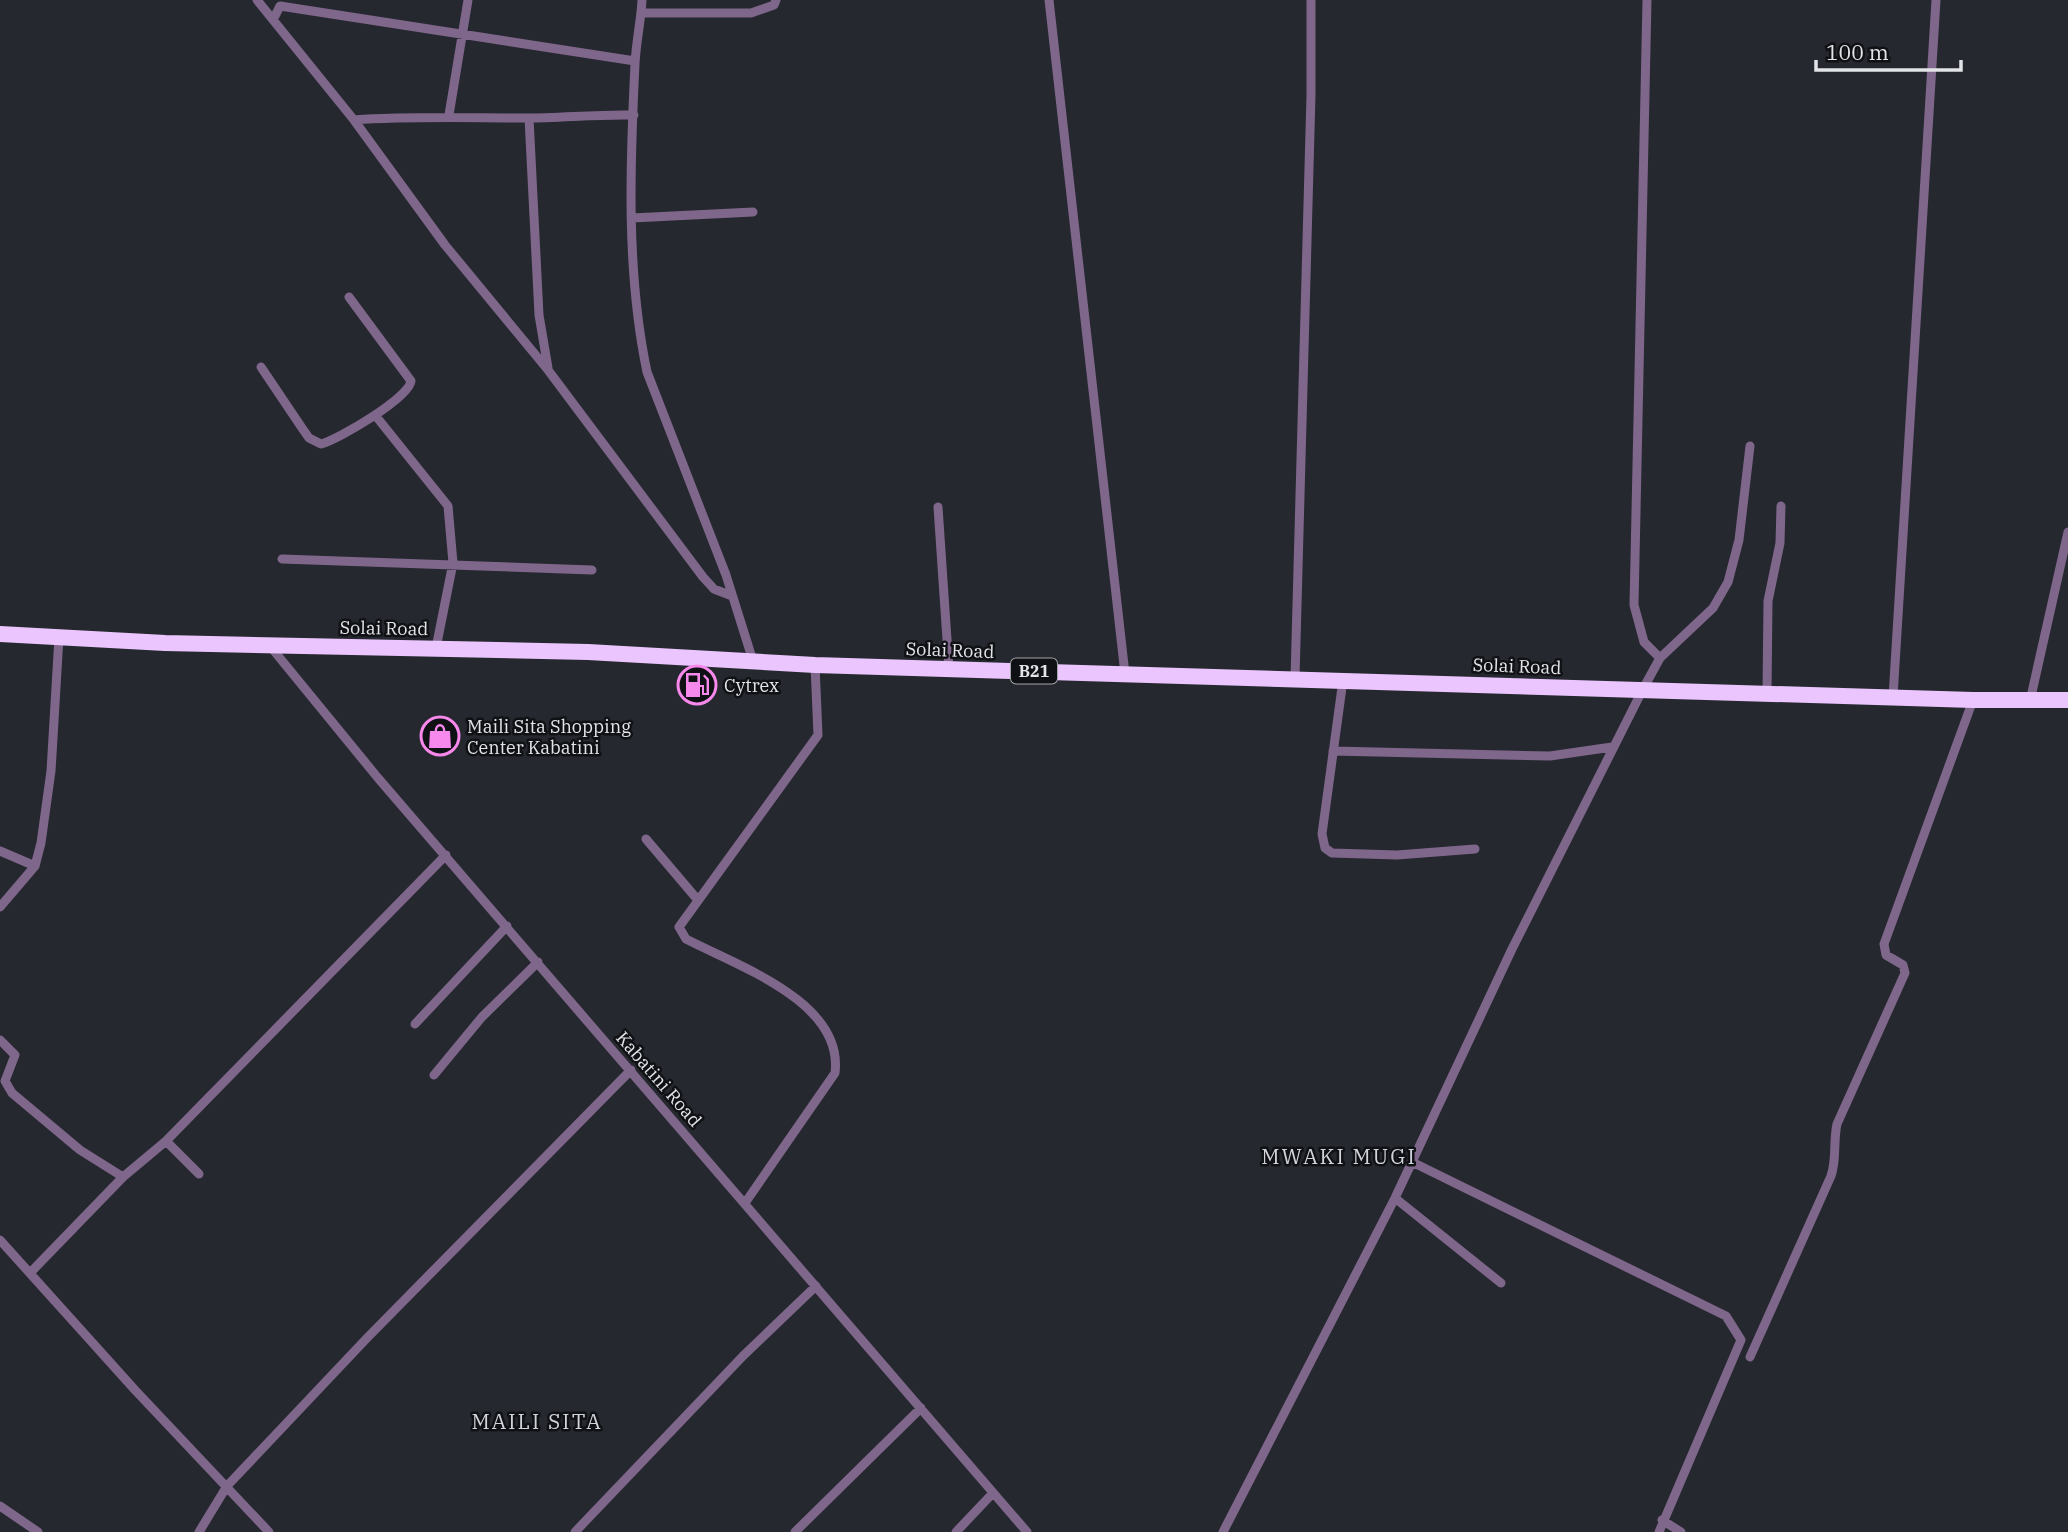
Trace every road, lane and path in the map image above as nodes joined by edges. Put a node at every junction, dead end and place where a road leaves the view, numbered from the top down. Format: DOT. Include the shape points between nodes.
graph roads {
  1 [pos="257,0"];
  2 [pos="468,0"];
  3 [pos="642,0"];
  4 [pos="776,0"];
  5 [pos="1049,0"];
  6 [pos="1311,0"];
  7 [pos="1647,0"];
  8 [pos="1936,0"];
  9 [pos="281,3"];
  10 [pos="641,13"];
  11 [pos="273,20"];
  12 [pos="462,32"];
  13 [pos="635,61"];
  14 [pos="449,115"];
  15 [pos="634,115"];
  16 [pos="528,118"];
  17 [pos="354,120"];
  18 [pos="752,212"];
  19 [pos="632,218"];
  20 [pos="349,297"];
  21 [pos="261,368"];
  22 [pos="548,370"];
  23 [pos="375,415"];
  24 [pos="1750,446"];
  25 [pos="1781,506"];
  26 [pos="938,508"];
  27 [pos="2068,533"];
  28 [pos="282,559"];
  29 [pos="453,563"];
  30 [pos="592,570"];
  31 [pos="732,596"];
  32 [pos="0,634"];
  33 [pos="59,638"];
  34 [pos="268,645"];
  35 [pos="436,648"];
  36 [pos="1660,658"];
  37 [pos="753,661"];
  38 [pos="815,665"];
  39 [pos="949,669"];
  40 [pos="1125,674"];
  41 [pos="1295,678"];
  42 [pos="1343,680"];
  43 [pos="1643,689"];
  44 [pos="1766,693"];
  45 [pos="1893,697"];
  46 [pos="1973,700"];
  47 [pos="2068,700"];
  48 [pos="2030,701"];
  49 [pos="1612,747"];
  50 [pos="1333,751"];
  51 [pos="646,839"];
  52 [pos="1475,849"];
  53 [pos="0,851"];
  54 [pos="446,855"];
  55 [pos="35,866"];
  56 [pos="697,899"];
  57 [pos="0,907"];
  58 [pos="507,926"];
  59 [pos="538,962"];
  60 [pos="415,1024"];
  61 [pos="0,1040"];
  62 [pos="631,1070"];
  63 [pos="434,1075"];
  64 [pos="166,1141"];
  65 [pos="1412,1162"];
  66 [pos="199,1174"];
  67 [pos="123,1177"];
  68 [pos="1395,1198"];
  69 [pos="745,1203"];
  70 [pos="0,1240"];
  71 [pos="31,1272"];
  72 [pos="1501,1283"];
  73 [pos="816,1286"];
  74 [pos="1750,1357"];
  75 [pos="922,1408"];
  76 [pos="227,1486"];
  77 [pos="993,1493"];
  78 [pos="0,1506"];
  79 [pos="1662,1520"];
  80 [pos="38,1532"];
  81 [pos="199,1532"];
  82 [pos="269,1532"];
  83 [pos="575,1532"];
  84 [pos="795,1532"];
  85 [pos="956,1532"];
  86 [pos="1027,1532"];
  87 [pos="1223,1532"];
  88 [pos="1659,1532"];
  89 [pos="1681,1532"];
  1 -- 11 [label="street"];
  2 -- 12 [label="street"];
  3 -- 10 [label="street"];
  4 -- 10 [label="street" via="774,5 751,13"];
  5 -- 40 [label="street"];
  6 -- 41 [label="street"];
  7 -- 36 [label="street" via="1634,605 1644,642"];
  8 -- 45 [label="street"];
  9 -- 11 [label="street"];
  9 -- 12 [label="street"];
  10 -- 13 [label="street"];
  11 -- 17 [label="street"];
  12 -- 13 [label="street"];
  12 -- 14 [label="street"];
  13 -- 15 [label="street"];
  14 -- 16 [label="street"];
  14 -- 17 [label="street"];
  15 -- 16 [label="street"];
  15 -- 19 [label="street"];
  16 -- 22 [label="street" via="539,315"];
  17 -- 22 [label="street" via="445,245"];
  18 -- 19 [label="street"];
  19 -- 31 [label="street" via="647,372"];
  20 -- 23 [label="street" via="411,381 407,390"];
  21 -- 23 [label="street" via="296,422 316,442 328,442"];
  22 -- 31 [label="street" via="703,577"];
  23 -- 29 [label="street" via="448,506"];
  24 -- 36 [label="street" via="1739,540 1728,582 1713,608"];
  25 -- 44 [label="street" via="1780,544 1768,601"];
  26 -- 39 [label="street"];
  27 -- 48 [label="street"];
  28 -- 29 [label="street"];
  29 -- 30 [label="street"];
  29 -- 35 [label="street"];
  31 -- 37 [label="street"];
  32 -- 33 [label="highway, Solai Road / B21"];
  33 -- 34 [label="highway, Solai Road / B21"];
  33 -- 55 [label="street" via="51,771"];
  34 -- 35 [label="highway, Solai Road / B21"];
  34 -- 54 [label="street, Kabatini Road"];
  35 -- 37 [label="highway, Solai Road / B21"];
  36 -- 43 [label="street"];
  37 -- 38 [label="highway, Solai Road / B21"];
  38 -- 39 [label="highway, Solai Road / B21"];
  38 -- 56 [label="street" via="818,735"];
  39 -- 40 [label="highway, Solai Road / B21"];
  40 -- 41 [label="highway, Solai Road / B21"];
  41 -- 42 [label="highway, Solai Road / B21"];
  42 -- 43 [label="highway, Solai Road / B21"];
  42 -- 50 [label="street"];
  43 -- 44 [label="highway, Solai Road / B21"];
  43 -- 49 [label="street"];
  44 -- 45 [label="highway, Solai Road / B21"];
  45 -- 46 [label="highway, Solai Road / B21"];
  46 -- 48 [label="highway, Solai Road / B21"];
  46 -- 74 [label="street" via="1884,944 1886,955 1903,965 1905,973 1837,1124 1831,1177"];
  47 -- 48 [label="highway, Solai Road / B21"];
  49 -- 50 [label="street" via="1550,756"];
  49 -- 65 [label="street"];
  50 -- 52 [label="street" via="1322,834 1325,848 1332,853 1397,855"];
  51 -- 56 [label="street"];
  53 -- 55 [label="street"];
  54 -- 58 [label="street, Kabatini Road"];
  54 -- 64 [label="street"];
  55 -- 57 [label="street"];
  56 -- 69 [label="street" via="681,920 680,933 811,1009 837,1054 835,1073"];
  58 -- 59 [label="street, Kabatini Road"];
  58 -- 60 [label="street"];
  59 -- 62 [label="street, Kabatini Road"];
  59 -- 63 [label="street" via="482,1017"];
  61 -- 67 [label="street" via="15,1055 5,1074 12,1093 80,1150"];
  62 -- 69 [label="street, Kabatini Road"];
  62 -- 76 [label="street"];
  64 -- 66 [label="street"];
  64 -- 67 [label="street"];
  65 -- 68 [label="street"];
  65 -- 79 [label="street" via="1726,1316 1741,1340"];
  67 -- 71 [label="street"];
  68 -- 72 [label="street"];
  68 -- 87 [label="street"];
  69 -- 73 [label="street, Kabatini Road"];
  70 -- 71 [label="street"];
  71 -- 76 [label="street"];
  73 -- 75 [label="street, Kabatini Road"];
  73 -- 83 [label="street"];
  75 -- 77 [label="street, Kabatini Road"];
  75 -- 84 [label="street"];
  76 -- 81 [label="street"];
  76 -- 82 [label="street"];
  77 -- 85 [label="street"];
  77 -- 86 [label="street, Kabatini Road"];
  78 -- 80 [label="street"];
  79 -- 88 [label="street"];
  79 -- 89 [label="street"];
}
